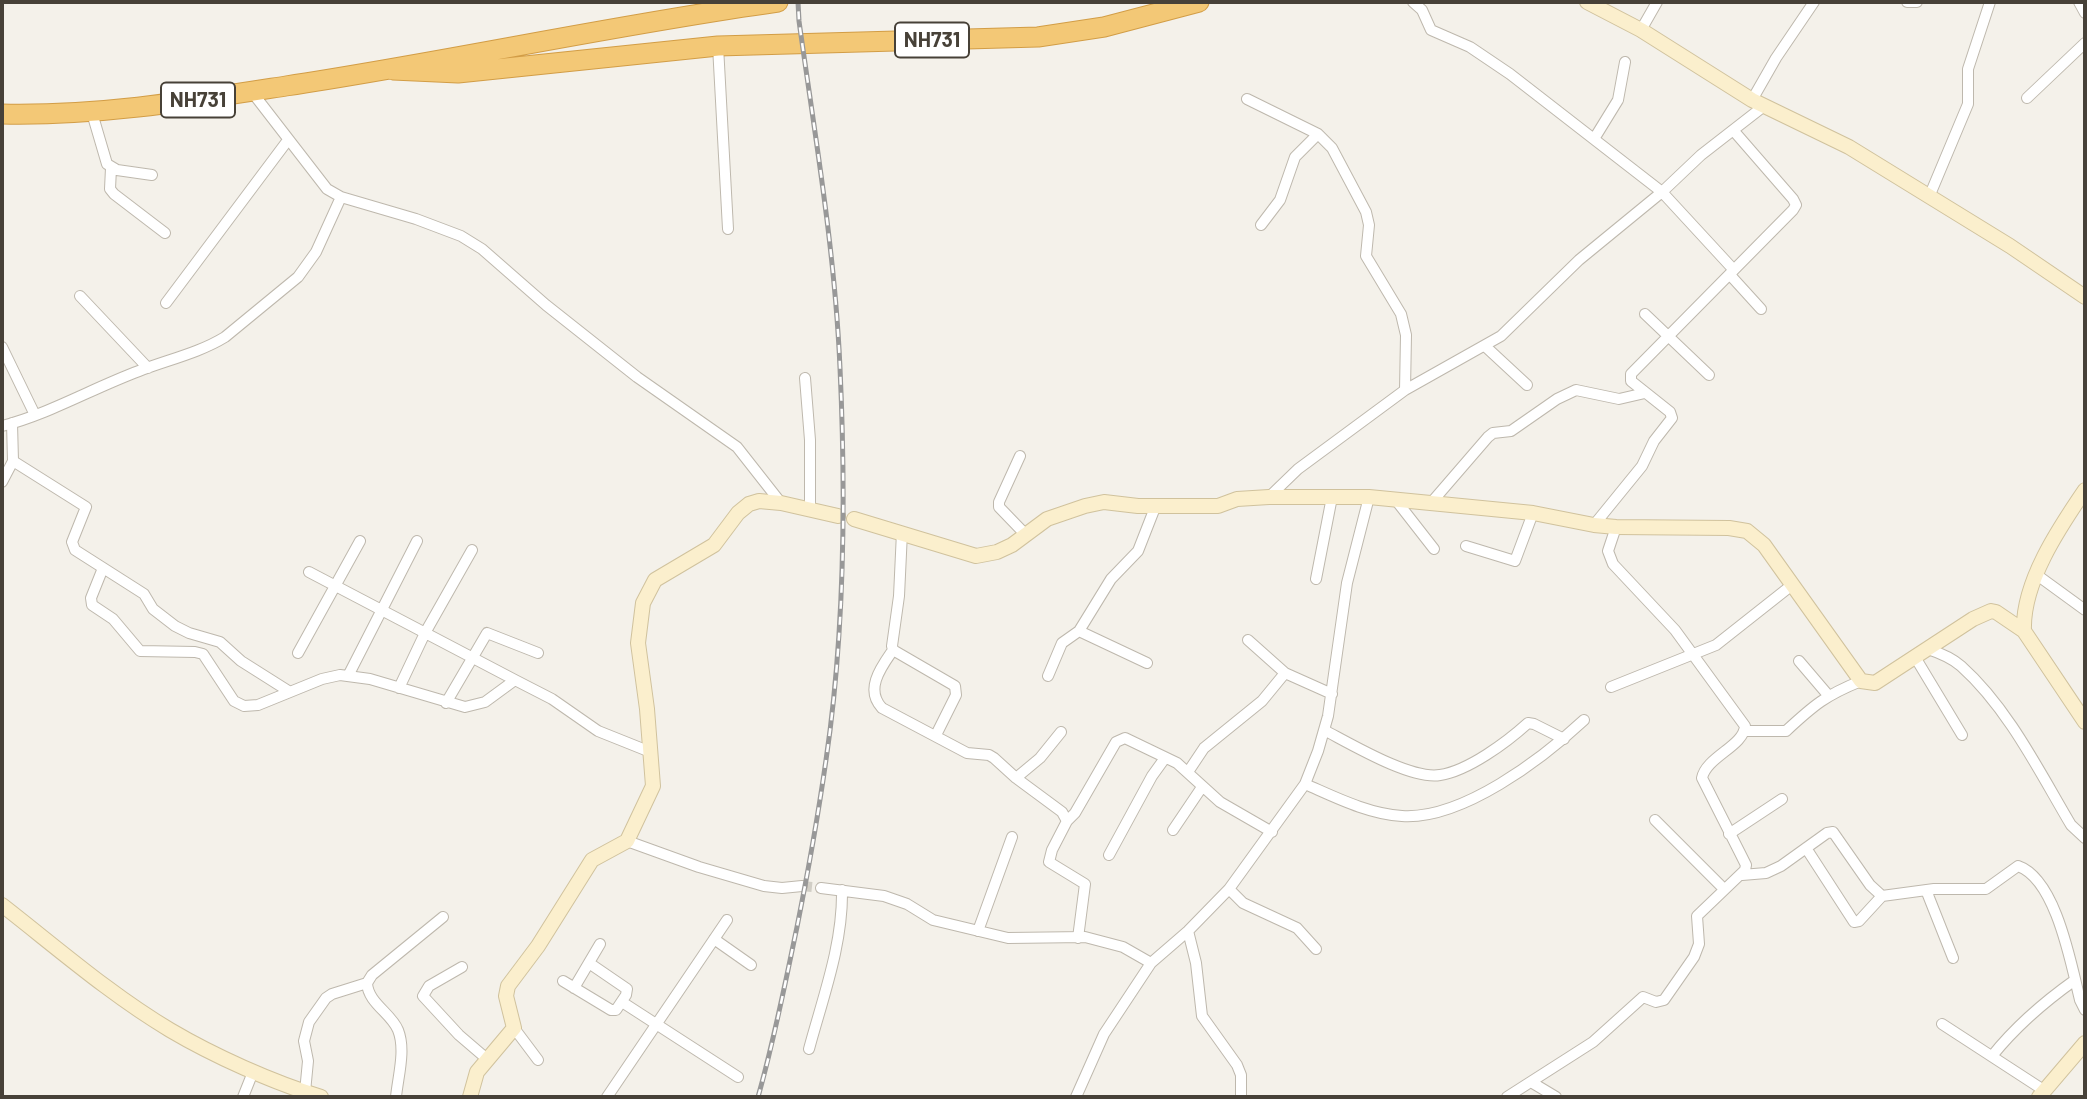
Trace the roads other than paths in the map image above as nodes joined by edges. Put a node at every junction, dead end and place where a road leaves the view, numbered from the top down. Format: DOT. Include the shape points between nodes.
graph roads {
  1 [pos="775,2"];
  2 [pos="1199,2"];
  3 [pos="1413,2"];
  4 [pos="1587,2"];
  5 [pos="1657,2"];
  6 [pos="1814,2"];
  7 [pos="1907,2"];
  8 [pos="1917,2"];
  9 [pos="1990,2"];
  10 [pos="2079,2"];
  11 [pos="2085,13"];
  12 [pos="1641,30"];
  13 [pos="2085,43"];
  14 [pos="718,46"];
  15 [pos="1625,62"];
  16 [pos="393,70"];
  17 [pos="252,92"];
  18 [pos="2027,98"];
  19 [pos="1247,99"];
  20 [pos="1758,103"];
  21 [pos="92,113"];
  22 [pos="2,114"];
  23 [pos="1733,130"];
  24 [pos="1318,134"];
  25 [pos="1594,139"];
  26 [pos="288,140"];
  27 [pos="111,168"];
  28 [pos="152,175"];
  29 [pos="1662,192"];
  30 [pos="341,197"];
  31 [pos="1929,197"];
  32 [pos="1261,225"];
  33 [pos="728,229"];
  34 [pos="165,233"];
  35 [pos="1732,269"];
  36 [pos="80,296"];
  37 [pos="2085,297"];
  38 [pos="166,303"];
  39 [pos="1760,309"];
  40 [pos="1645,314"];
  41 [pos="1667,335"];
  42 [pos="2,347"];
  43 [pos="1486,347"];
  44 [pos="148,368"];
  45 [pos="1709,375"];
  46 [pos="804,378"];
  47 [pos="1527,385"];
  48 [pos="1405,390"];
  49 [pos="1644,393"];
  50 [pos="35,415"];
  51 [pos="7,425"];
  52 [pos="1020,456"];
  53 [pos="13,461"];
  54 [pos="2,481"];
  55 [pos="2085,490"];
  56 [pos="1269,496"];
  57 [pos="1332,497"];
  58 [pos="1369,497"];
  59 [pos="1395,499"];
  60 [pos="781,503"];
  61 [pos="1431,503"];
  62 [pos="1156,505"];
  63 [pos="810,509"];
  64 [pos="1533,513"];
  65 [pos="838,516"];
  66 [pos="854,519"];
  67 [pos="1594,525"];
  68 [pos="1616,527"];
  69 [pos="902,532"];
  70 [pos="1026,535"];
  71 [pos="360,541"];
  72 [pos="417,541"];
  73 [pos="1466,546"];
  74 [pos="1434,549"];
  75 [pos="472,550"];
  76 [pos="103,568"];
  77 [pos="309,572"];
  78 [pos="2037,575"];
  79 [pos="1316,579"];
  80 [pos="1792,585"];
  81 [pos="335,586"];
  82 [pos="381,610"];
  83 [pos="2085,610"];
  84 [pos="1079,631"];
  85 [pos="2024,631"];
  86 [pos="425,633"];
  87 [pos="214,640"];
  88 [pos="1248,640"];
  89 [pos="1928,649"];
  90 [pos="893,650"];
  91 [pos="195,652"];
  92 [pos="298,653"];
  93 [pos="538,653"];
  94 [pos="1695,654"];
  95 [pos="471,657"];
  96 [pos="1915,657"];
  97 [pos="1799,661"];
  98 [pos="1147,663"];
  99 [pos="1285,673"];
  100 [pos="348,676"];
  101 [pos="1048,677"];
  102 [pos="514,680"];
  103 [pos="1861,681"];
  104 [pos="1611,687"];
  105 [pos="399,688"];
  106 [pos="290,692"];
  107 [pos="1332,694"];
  108 [pos="1828,695"];
  109 [pos="446,703"];
  110 [pos="1584,720"];
  111 [pos="2085,722"];
  112 [pos="1324,730"];
  113 [pos="1745,731"];
  114 [pos="1060,733"];
  115 [pos="936,735"];
  116 [pos="1962,735"];
  117 [pos="1564,739"];
  118 [pos="649,751"];
  119 [pos="1165,758"];
  120 [pos="1188,772"];
  121 [pos="1016,778"];
  122 [pos="1305,783"];
  123 [pos="1202,787"];
  124 [pos="1782,799"];
  125 [pos="1655,820"];
  126 [pos="1067,821"];
  127 [pos="1173,830"];
  128 [pos="1272,832"];
  129 [pos="1729,834"];
  130 [pos="1012,836"];
  131 [pos="2085,838"];
  132 [pos="627,842"];
  133 [pos="1806,848"];
  134 [pos="1109,855"];
  135 [pos="1742,875"];
  136 [pos="802,886"];
  137 [pos="821,888"];
  138 [pos="1229,889"];
  139 [pos="1724,889"];
  140 [pos="842,890"];
  141 [pos="1926,890"];
  142 [pos="1882,896"];
  143 [pos="2,905"];
  144 [pos="443,917"];
  145 [pos="727,920"];
  146 [pos="978,931"];
  147 [pos="1188,931"];
  148 [pos="1077,937"];
  149 [pos="714,939"];
  150 [pos="600,944"];
  151 [pos="1316,949"];
  152 [pos="1953,958"];
  153 [pos="589,963"];
  154 [pos="1150,963"];
  155 [pos="751,965"];
  156 [pos="462,967"];
  157 [pos="2075,980"];
  158 [pos="563,981"];
  159 [pos="367,984"];
  160 [pos="574,988"];
  161 [pos="622,1002"];
  162 [pos="2085,1010"];
  163 [pos="657,1024"];
  164 [pos="1942,1024"];
  165 [pos="514,1028"];
  166 [pos="2085,1043"];
  167 [pos="809,1049"];
  168 [pos="1992,1056"];
  169 [pos="487,1059"];
  170 [pos="538,1060"];
  171 [pos="253,1072"];
  172 [pos="738,1077"];
  173 [pos="1531,1082"];
  174 [pos="305,1093"];
  175 [pos="2042,1094"];
  176 [pos="243,1097"];
  177 [pos="321,1097"];
  178 [pos="396,1097"];
  179 [pos="470,1097"];
  180 [pos="607,1097"];
  181 [pos="1076,1097"];
  182 [pos="1241,1097"];
  183 [pos="1507,1097"];
  184 [pos="1556,1097"];
  1 -- 16 [label="highway, NH731"];
  2 -- 14 [label="highway, NH731" via="1104,27 1038,37"];
  3 -- 25 [label="street" via="1431,30 1470,47"];
  4 -- 12 [label="street"];
  5 -- 12 [label="street"];
  6 -- 20 [label="street" via="1776,58"];
  7 -- 8 [label="street"];
  9 -- 31 [label="street" via="1968,69 1968,104"];
  10 -- 11 [label="street"];
  12 -- 20 [label="street"];
  13 -- 18 [label="street"];
  14 -- 16 [label="highway, NH731" via="458,72"];
  14 -- 33 [label="street"];
  15 -- 25 [label="street" via="1618,100"];
  16 -- 17 [label="highway, NH731"];
  17 -- 21 [label="highway, NH731"];
  17 -- 26 [label="street"];
  19 -- 24 [label="street"];
  20 -- 23 [label="street"];
  20 -- 31 [label="street" via="1849,147"];
  21 -- 22 [label="highway, NH731"];
  21 -- 27 [label="street"];
  23 -- 29 [label="street"];
  23 -- 35 [label="street" via="1796,205"];
  24 -- 32 [label="street" via="1295,157 1280,200"];
  24 -- 48 [label="street" via="1332,148 1366,212 1366,256 1401,314 1406,335"];
  25 -- 29 [label="street"];
  26 -- 30 [label="street" via="321,183"];
  26 -- 38 [label="street"];
  27 -- 28 [label="street"];
  27 -- 34 [label="street" via="114,194"];
  29 -- 35 [label="street"];
  29 -- 43 [label="street" via="1579,260"];
  30 -- 44 [label="street" via="316,252 298,277 212,345"];
  30 -- 60 [label="street" via="416,219 482,249 637,377 737,447"];
  31 -- 37 [label="street"];
  35 -- 39 [label="street" via="1731,276"];
  35 -- 41 [label="street"];
  36 -- 44 [label="street"];
  40 -- 41 [label="street"];
  41 -- 45 [label="street"];
  41 -- 49 [label="street" via="1631,374 1631,381"];
  42 -- 50 [label="street"];
  43 -- 47 [label="street"];
  43 -- 48 [label="street"];
  44 -- 50 [label="street"];
  46 -- 63 [label="street"];
  48 -- 56 [label="street"];
  49 -- 61 [label="street" via="1619,399 1576,390 1557,399 1511,432 1493,433"];
  49 -- 67 [label="street" via="1672,418 1642,466"];
  50 -- 51 [label="street"];
  51 -- 53 [label="street"];
  52 -- 70 [label="street" via="999,507"];
  53 -- 54 [label="street"];
  53 -- 76 [label="street" via="86,507 72,547"];
  55 -- 78 [label="street"];
  56 -- 57 [label="street"];
  56 -- 62 [label="street" via="1207,506"];
  57 -- 58 [label="street"];
  57 -- 79 [label="street"];
  58 -- 59 [label="street"];
  58 -- 107 [label="street" via="1347,583"];
  59 -- 61 [label="street"];
  59 -- 74 [label="street"];
  60 -- 63 [label="street"];
  60 -- 118 [label="street" via="749,504 715,545 655,580 646,595 638,643"];
  61 -- 64 [label="street"];
  62 -- 70 [label="street" via="1104,502 1085,506 1047,519"];
  62 -- 84 [label="street" via="1138,551 1111,579"];
  63 -- 65 [label="street"];
  64 -- 67 [label="street"];
  64 -- 73 [label="street" via="1515,561"];
  66 -- 69 [label="street"];
  67 -- 68 [label="street"];
  68 -- 80 [label="street" via="1747,531 1764,545"];
  68 -- 94 [label="street" via="1608,551 1613,564"];
  69 -- 70 [label="street" via="976,556 997,552"];
  69 -- 90 [label="street"];
  71 -- 81 [label="street"];
  72 -- 82 [label="street"];
  75 -- 86 [label="street"];
  76 -- 87 [label="street" via="144,594 153,609 175,626"];
  76 -- 91 [label="street" via="91,603 113,619 137,650"];
  77 -- 81 [label="street"];
  78 -- 83 [label="street"];
  78 -- 85 [label="street" via="2028,596"];
  80 -- 94 [label="street" via="1716,645"];
  80 -- 103 [label="street"];
  81 -- 82 [label="street"];
  81 -- 92 [label="street"];
  82 -- 86 [label="street"];
  82 -- 100 [label="street"];
  84 -- 98 [label="street"];
  84 -- 101 [label="street" via="1062,643"];
  85 -- 89 [label="street" via="1991,611"];
  85 -- 111 [label="street"];
  86 -- 95 [label="street"];
  86 -- 105 [label="street"];
  87 -- 91 [label="street"];
  87 -- 106 [label="street"];
  88 -- 99 [label="street"];
  89 -- 96 [label="street"];
  89 -- 131 [label="street" via="1961,665 1995,704 2071,825"];
  90 -- 115 [label="street" via="876,675 877,702"];
  90 -- 115 [label="street" via="955,686 956,695"];
  91 -- 106 [label="street" via="208,660 238,704 258,705"];
  93 -- 95 [label="street" via="487,633"];
  94 -- 104 [label="street"];
  94 -- 113 [label="street"];
  95 -- 102 [label="street"];
  95 -- 109 [label="street"];
  96 -- 103 [label="street" via="1875,683"];
  96 -- 116 [label="street"];
  97 -- 108 [label="street"];
  99 -- 107 [label="street"];
  99 -- 120 [label="street" via="1262,701 1213,739"];
  100 -- 105 [label="street"];
  100 -- 106 [label="street" via="322,679"];
  102 -- 109 [label="street" via="476,706"];
  102 -- 118 [label="street" via="598,731"];
  103 -- 108 [label="street"];
  105 -- 109 [label="street"];
  107 -- 112 [label="street"];
  108 -- 113 [label="street" via="1786,731"];
  110 -- 117 [label="street"];
  112 -- 117 [label="street" via="1395,765 1429,775 1441,775 1479,759 1528,723"];
  112 -- 122 [label="street"];
  113 -- 129 [label="street" via="1702,778"];
  114 -- 121 [label="street"];
  115 -- 121 [label="street" via="967,753 989,755"];
  117 -- 122 [label="street" via="1468,801 1417,816 1353,805"];
  118 -- 132 [label="street" via="653,786"];
  119 -- 120 [label="street"];
  119 -- 126 [label="street" via="1119,739"];
  119 -- 134 [label="street"];
  120 -- 123 [label="street"];
  121 -- 126 [label="street" via="1062,812"];
  122 -- 128 [label="street"];
  123 -- 127 [label="street"];
  123 -- 128 [label="street"];
  124 -- 129 [label="street"];
  125 -- 139 [label="street"];
  126 -- 148 [label="street" via="1049,862 1085,884"];
  128 -- 138 [label="street"];
  129 -- 135 [label="street" via="1746,865"];
  130 -- 146 [label="street"];
  132 -- 136 [label="street" via="764,886"];
  132 -- 165 [label="street" via="592,860 508,986"];
  133 -- 135 [label="street" via="1766,873"];
  133 -- 142 [label="street" via="1833,832"];
  133 -- 142 [label="street" via="1854,922"];
  135 -- 139 [label="street"];
  137 -- 140 [label="street"];
  138 -- 147 [label="street"];
  138 -- 151 [label="street" via="1243,903 1297,928"];
  139 -- 173 [label="street" via="1698,916 1699,944 1694,957 1664,1000 1656,1002 1646,996 1602,1034"];
  140 -- 146 [label="street" via="884,896 933,920"];
  140 -- 167 [label="street" via="838,939"];
  141 -- 142 [label="street"];
  141 -- 152 [label="street"];
  141 -- 157 [label="street" via="1986,889 2018,866 2030,870 2048,893"];
  143 -- 171 [label="street" via="139,1010"];
  144 -- 159 [label="street"];
  145 -- 149 [label="street"];
  146 -- 148 [label="street" via="1019,939"];
  147 -- 154 [label="street"];
  147 -- 182 [label="street" via="1202,1016 1237,1065"];
  148 -- 154 [label="street" via="1123,947"];
  149 -- 155 [label="street"];
  149 -- 163 [label="street"];
  150 -- 153 [label="street"];
  153 -- 160 [label="street"];
  153 -- 161 [label="street" via="625,988"];
  154 -- 181 [label="street" via="1104,1034"];
  156 -- 169 [label="street" via="429,986 423,996"];
  157 -- 162 [label="street"];
  157 -- 168 [label="street" via="2043,1002"];
  158 -- 160 [label="street"];
  159 -- 174 [label="street" via="332,993 309,1022 304,1041 308,1061"];
  159 -- 178 [label="street" via="402,1040"];
  160 -- 161 [label="street" via="612,1010"];
  161 -- 163 [label="street"];
  163 -- 172 [label="street"];
  163 -- 180 [label="street"];
  164 -- 168 [label="street"];
  165 -- 169 [label="street"];
  165 -- 170 [label="street"];
  166 -- 175 [label="street"];
  168 -- 175 [label="street"];
  169 -- 179 [label="street" via="477,1072"];
  171 -- 174 [label="street"];
  171 -- 176 [label="street"];
  173 -- 183 [label="street"];
  173 -- 184 [label="street"];
  174 -- 177 [label="street"];
}
